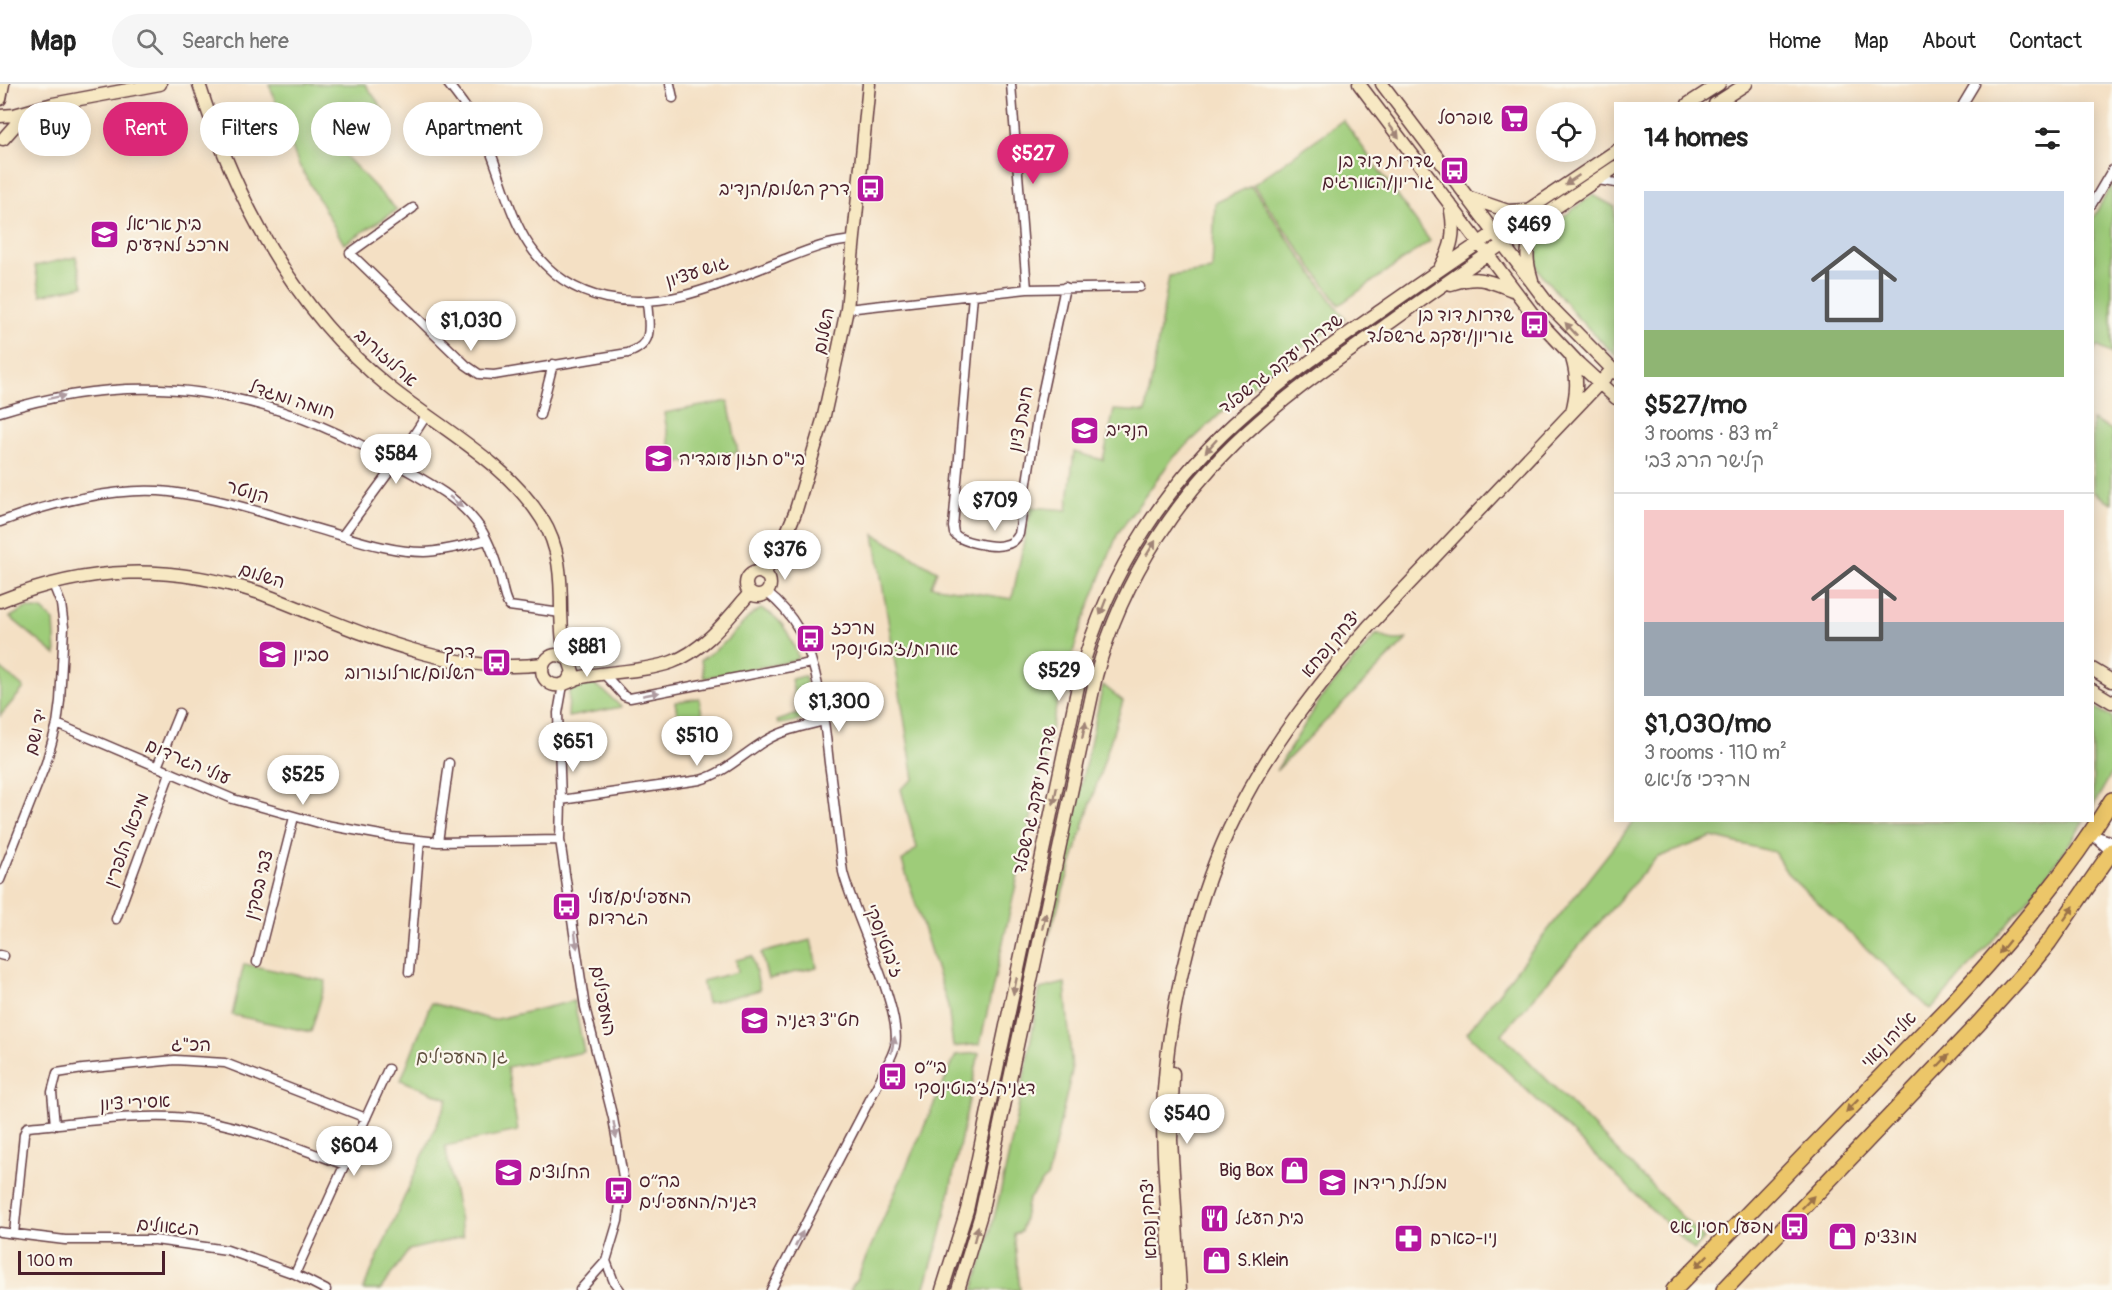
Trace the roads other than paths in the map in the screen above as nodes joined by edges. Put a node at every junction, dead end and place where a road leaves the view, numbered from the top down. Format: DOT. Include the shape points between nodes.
graph roads {
  1 [pos="3,84"];
  2 [pos="160,84"];
  3 [pos="199,84"];
  4 [pos="448,84"];
  5 [pos="670,84"];
  6 [pos="869,84"];
  7 [pos="1011,84"];
  8 [pos="1359,84"];
  9 [pos="1382,84"];
  10 [pos="1719,84"];
  11 [pos="1746,84"];
  12 [pos="1976,84"];
  13 [pos="673,98"];
  14 [pos="0,99"];
  15 [pos="64,102"];
  16 [pos="1691,102"];
  17 [pos="1718,102"];
  18 [pos="1964,102"];
  19 [pos="18,114"];
  20 [pos="0,116"];
  21 [pos="18,122"];
  22 [pos="0,123"];
  23 [pos="1,142"];
  24 [pos="1614,152"];
  25 [pos="1614,169"];
  26 [pos="2112,170"];
  27 [pos="1597,180"];
  28 [pos="1614,183"];
  29 [pos="1466,197"];
  30 [pos="2094,201"];
  31 [pos="1450,207"];
  32 [pos="413,208"];
  33 [pos="1529,209"];
  34 [pos="1545,215"];
  35 [pos="1492,233"];
  36 [pos="855,240"];
  37 [pos="1477,243"];
  38 [pos="1501,244"];
  39 [pos="1486,254"];
  40 [pos="1440,269"];
  41 [pos="1140,286"];
  42 [pos="1533,286"];
  43 [pos="1065,287"];
  44 [pos="1439,288"];
  45 [pos="1027,289"];
  46 [pos="1514,291"];
  47 [pos="973,295"];
  48 [pos="647,302"];
  49 [pos="847,309"];
  50 [pos="1572,357"];
  51 [pos="553,364"];
  52 [pos="1614,371"];
  53 [pos="1600,384"];
  54 [pos="1614,396"];
  55 [pos="0,411"];
  56 [pos="1572,413"];
  57 [pos="540,414"];
  58 [pos="426,416"];
  59 [pos="395,464"];
  60 [pos="0,522"];
  61 [pos="342,536"];
  62 [pos="487,540"];
  63 [pos="764,573"];
  64 [pos="53,584"];
  65 [pos="766,592"];
  66 [pos="750,593"];
  67 [pos="0,601"];
  68 [pos="561,613"];
  69 [pos="562,632"];
  70 [pos="711,637"];
  71 [pos="547,660"];
  72 [pos="570,662"];
  73 [pos="811,663"];
  74 [pos="508,666"];
  75 [pos="2094,670"];
  76 [pos="604,674"];
  77 [pos="546,681"];
  78 [pos="2112,681"];
  79 [pos="565,684"];
  80 [pos="2094,691"];
  81 [pos="2112,702"];
  82 [pos="558,706"];
  83 [pos="179,712"];
  84 [pos="824,721"];
  85 [pos="57,724"];
  86 [pos="449,763"];
  87 [pos="157,767"];
  88 [pos="170,773"];
  89 [pos="561,800"];
  90 [pos="2112,800"];
  91 [pos="294,817"];
  92 [pos="2091,834"];
  93 [pos="420,840"];
  94 [pos="560,840"];
  95 [pos="2112,841"];
  96 [pos="438,842"];
  97 [pos="2112,852"];
  98 [pos="0,880"];
  99 [pos="116,918"];
  100 [pos="257,962"];
  101 [pos="409,972"];
  102 [pos="1176,1003"];
  103 [pos="388,1069"];
  104 [pos="366,1118"];
  105 [pos="56,1125"];
  106 [pos="345,1165"];
  107 [pos="0,1232"];
  108 [pos="14,1234"];
  109 [pos="606,1261"];
  110 [pos="295,1274"];
  111 [pos="326,1290"];
  112 [pos="581,1290"];
  113 [pos="620,1290"];
  114 [pos="771,1290"];
  115 [pos="942,1290"];
  116 [pos="958,1290"];
  117 [pos="1170,1290"];
  118 [pos="1180,1290"];
  119 [pos="1674,1290"];
  120 [pos="1724,1290"];
  1 -- 14 [label="street"];
  2 -- 15 [label="street"];
  3 -- 58 [label="street, ארלוזורוב" via="229,166 289,278 348,350"];
  4 -- 48 [label="street, גוש עציון" via="482,133 517,222 542,262 565,282 593,295"];
  5 -- 13 [label="street"];
  6 -- 36 [label="street, השלום"];
  7 -- 45 [label="street"];
  8 -- 31 [label="street, one-way"];
  9 -- 29 [label="street"];
  10 -- 16 [label="street"];
  11 -- 17 [label="street"];
  12 -- 18 [label="street"];
  19 -- 20 [label="street"];
  21 -- 23 [label="street"];
  22 -- 23 [label="street"];
  24 -- 33 [label="street, שדרות יעקב גרשפלד, one-way"];
  25 -- 27 [label="street, שדרות יעקב גרשפלד"];
  26 -- 30 [label="street"];
  27 -- 28 [label="street"];
  27 -- 34 [label="street, שדרות יעקב גרשפלד"];
  29 -- 33 [label="street" via="1508,211"];
  29 -- 35 [label="street"];
  31 -- 37 [label="street"];
  31 -- 40 [label="street" via="1454,235"];
  32 -- 51 [label="street" via="350,253 479,374"];
  33 -- 35 [label="street, שדרות יעקב גרשפלד"];
  34 -- 38 [label="street, שדרות יעקב גרשפלד"];
  34 -- 42 [label="street" via="1527,245"];
  35 -- 37 [label="street, שדרות יעקב גרשפלד"];
  35 -- 38 [label="street"];
  36 -- 48 [label="street, גוש עציון" via="813,248 690,295"];
  36 -- 49 [label="street, השלום"];
  37 -- 39 [label="street"];
  37 -- 40 [label="street, שדרות יעקב גרשפלד"];
  38 -- 39 [label="street, שדרות יעקב גרשפלד"];
  38 -- 42 [label="street"];
  39 -- 44 [label="street, שדרות יעקב גרשפלד"];
  39 -- 46 [label="street"];
  40 -- 115 [label="street, שדרות יעקב גרשפלד, one-way" via="1284,381 1216,440 1167,498 1130,553 1106,599 1081,672 967,1210"];
  41 -- 43 [label="street"];
  52 -- 42 [label="street, one-way"];
  43 -- 45 [label="street"];
  43 -- 47 [label="street, חיבת ציון" via="1037,418 1018,534 1012,543 1001,546 956,538 953,527"];
  44 -- 46 [label="street" via="1478,278"];
  116 -- 44 [label="street, שדרות יעקב גרשפלד, one-way" via="987,1191 1096,676 1120,605 1179,507 1228,451 1293,393"];
  45 -- 47 [label="street"];
  46 -- 50 [label="street"];
  47 -- 49 [label="street"];
  48 -- 51 [label="street" via="649,334 638,349"];
  49 -- 63 [label="street, השלום" via="823,420 799,502 782,544"];
  50 -- 53 [label="street"];
  50 -- 56 [label="street" via="1577,374"];
  51 -- 57 [label="street"];
  52 -- 53 [label="street, יצחק נפחא"];
  53 -- 54 [label="street"];
  53 -- 56 [label="street, יצחק נפחא"];
  55 -- 59 [label="street, חומה ומגדל, one-way" via="104,390 191,391 265,405 299,417 357,442"];
  56 -- 102 [label="street, יצחק נפחא" via="1369,626 1321,683 1276,747 1235,816 1219,856 1192,935"];
  58 -- 59 [label="street"];
  58 -- 68 [label="street, ארלוזורוב" via="494,466 543,519 558,558"];
  59 -- 61 [label="street"];
  59 -- 62 [label="street, חומה ומגדל, one-way" via="451,497 477,522"];
  60 -- 61 [label="street, הנוטר" via="98,496 167,492 237,505"];
  61 -- 62 [label="street, הנוטר" via="401,551 424,552"];
  62 -- 68 [label="street, חומה ומגדל" via="509,606"];
  63 -- 65 [label="street" via="770,582"];
  63 -- 66 [label="street" via="748,577"];
  64 -- 67 [label="street, השלום"];
  64 -- 74 [label="street, השלום" via="117,573 197,577 260,593 423,653"];
  64 -- 85 [label="street, יד ושם" via="64,627"];
  65 -- 66 [label="street"];
  65 -- 73 [label="street, ז'בוטינסקי" via="782,605 798,630"];
  66 -- 70 [label="street"];
  68 -- 69 [label="street, ארלוזורוב"];
  69 -- 71 [label="street, ארלוזורוב" via="559,648"];
  69 -- 72 [label="street, ארלוזורוב"];
  70 -- 72 [label="street" via="654,658 583,668"];
  70 -- 76 [label="street" via="674,662"];
  71 -- 72 [label="street" via="560,655"];
  71 -- 74 [label="street, השלום"];
  71 -- 77 [label="street" via="542,669"];
  72 -- 79 [label="street" via="572,676"];
  76 -- 73 [label="street, one-way" via="630,698"];
  73 -- 84 [label="street, ז'בוטינסקי"];
  74 -- 77 [label="street, השלום" via="531,670"];
  75 -- 78 [label="street"];
  76 -- 79 [label="street"];
  77 -- 79 [label="street"];
  77 -- 82 [label="street, המעפילים"];
  79 -- 82 [label="street, המעפילים"];
  80 -- 81 [label="street"];
  82 -- 89 [label="street, המעפילים"];
  83 -- 87 [label="street"];
  84 -- 89 [label="street" via="774,736 719,773 700,780"];
  114 -- 84 [label="street, ז'בוטינסקי, one-way" via="894,1046 894,1020 843,872"];
  85 -- 87 [label="street, עולי הגרדום"];
  85 -- 98 [label="street, יד ושם" via="46,763"];
  86 -- 96 [label="street"];
  87 -- 88 [label="street, עולי הגרדום"];
  88 -- 91 [label="street, עולי הגרדום" via="233,799"];
  88 -- 99 [label="street, מיכאל הלפרין"];
  89 -- 94 [label="street, המעפילים"];
  90 -- 92 [label="highway, אליהו נאוי"];
  91 -- 93 [label="street, עולי הגרדום"];
  91 -- 100 [label="street, צבי בסקין"];
  92 -- 95 [label="street"];
  92 -- 97 [label="street"];
  92 -- 119 [label="highway, אליהו נאוי, one-way" via="1996,956"];
  93 -- 96 [label="street, עולי הגרדום"];
  93 -- 101 [label="street"];
  94 -- 96 [label="street, עולי הגרדום"];
  94 -- 109 [label="street, המעפילים, one-way" via="585,1007 613,1118 623,1177 618,1221"];
  120 -- 97 [label="highway, one-way" via="2024,973"];
  102 -- 117 [label="street, יצחק נפחא" via="1164,1091"];
  102 -- 118 [label="street, יצחק נפחא" via="1171,1140"];
  103 -- 104 [label="street"];
  104 -- 105 [label="street, הכ\"ג" via="225,1063 175,1060 57,1073 52,1092"];
  104 -- 106 [label="street"];
  105 -- 106 [label="street, אסירי ציון" via="163,1117 205,1121 257,1134"];
  105 -- 108 [label="street, אסירי ציון" via="27,1127 24,1134"];
  106 -- 110 [label="street"];
  107 -- 108 [label="street, הגאולים"];
  108 -- 110 [label="street, הגאולים" via="65,1240 187,1243 227,1250"];
  109 -- 112 [label="street, המעפילים"];
  109 -- 113 [label="street"];
  110 -- 111 [label="street, הגאולים"];
}
